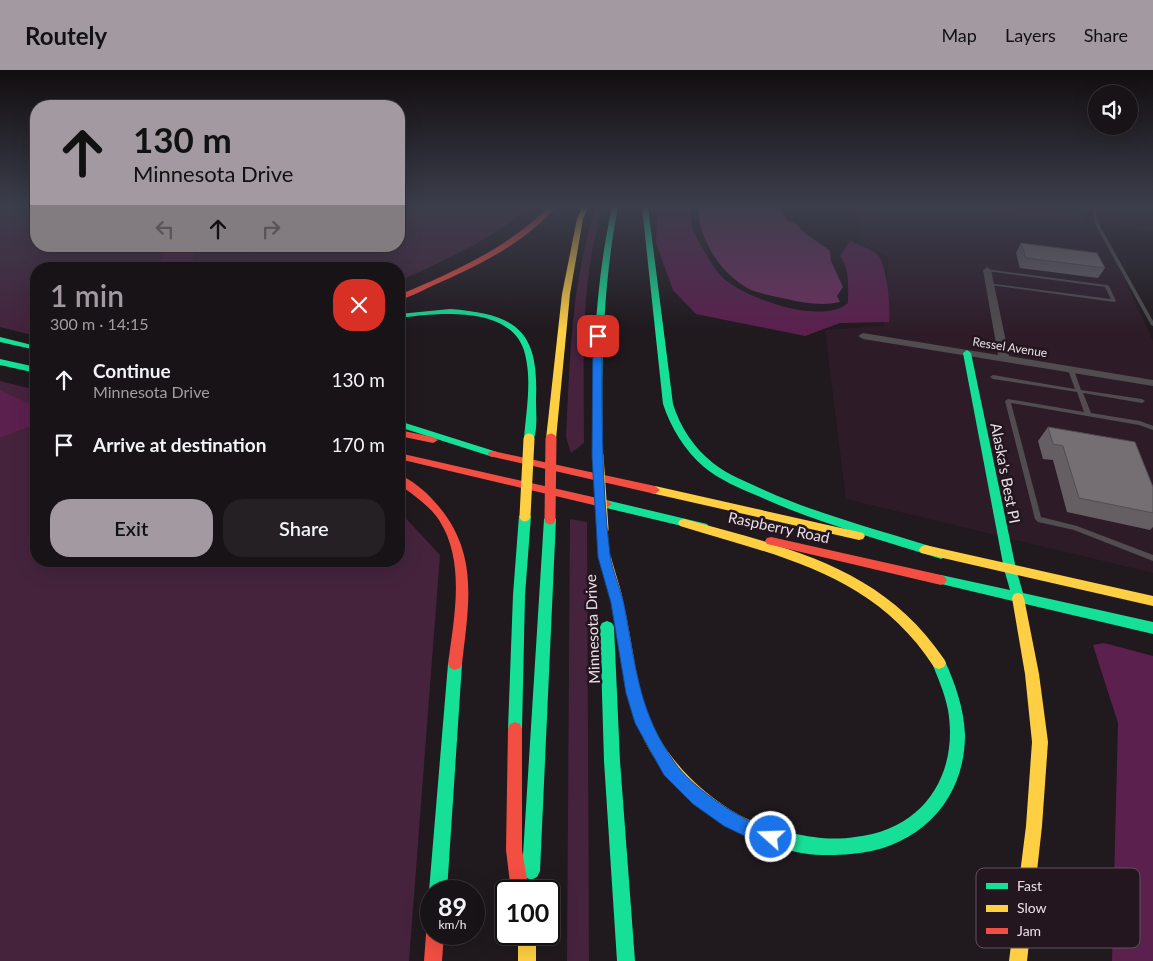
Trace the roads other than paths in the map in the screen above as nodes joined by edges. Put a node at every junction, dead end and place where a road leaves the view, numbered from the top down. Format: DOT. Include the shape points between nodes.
graph roads {
  1 [pos="503,249"];
  2 [pos="574,249"];
  3 [pos="606,249"];
  4 [pos="651,249"];
  5 [pos="1111,249"];
  6 [pos="987,270"];
  7 [pos="990,284"];
  8 [pos="405,295"];
  9 [pos="405,315"];
  10 [pos="1153,325"];
  11 [pos="863,336"];
  12 [pos="4,341"];
  13 [pos="30,347"];
  14 [pos="967,353"];
  15 [pos="1004,359"];
  16 [pos="0,362"];
  17 [pos="30,369"];
  18 [pos="1071,370"];
  19 [pos="993,377"];
  20 [pos="1153,383"];
  21 [pos="1080,391"];
  22 [pos="1142,401"];
  23 [pos="1088,414"];
  24 [pos="405,426"];
  25 [pos="1153,428"];
  26 [pos="405,434"];
  27 [pos="493,454"];
  28 [pos="405,457"];
  29 [pos="405,483"];
  30 [pos="684,523"];
  31 [pos="604,544"];
  32 [pos="941,554"];
  33 [pos="1153,558"];
  34 [pos="1010,569"];
  35 [pos="1018,598"];
  36 [pos="1153,601"];
  37 [pos="1153,628"];
  38 [pos="1029,868"];
  39 [pos="439,880"];
  40 [pos="518,880"];
  41 [pos="531,880"];
  42 [pos="434,945"];
  43 [pos="527,945"];
  44 [pos="1020,948"];
  45 [pos="433,961"];
  46 [pos="527,961"];
  47 [pos="626,961"];
  48 [pos="1018,961"];
  1 -- 8 [label="main road"];
  2 -- 41 [label="main road, bridge" via="566,294 551,439 550,519"];
  3 -- 31 [label="main road, Minnesota Drive, bridge" via="602,268 597,348 598,456"];
  4 -- 32 [label="main road" via="668,404 672,419 690,446 721,474 786,505"];
  5 -- 10 [label="lane"];
  6 -- 7 [label="street"];
  6 -- 7 [label="lane" via="1107,286 1114,301"];
  7 -- 15 [label="street"];
  9 -- 40 [label="main road, bridge" via="432,311 472,313 498,321 520,335 526,344 530,366 529,439 519,595 514,760 514,850"];
  11 -- 14 [label="street, Ressel Avenue"];
  12 -- 13 [label="main road"];
  14 -- 15 [label="street, Ressel Avenue"];
  14 -- 34 [label="main road, Alaska's Best PI"];
  15 -- 18 [label="street, Ressel Avenue"];
  16 -- 17 [label="main road"];
  18 -- 20 [label="street, Ressel Avenue"];
  18 -- 21 [label="lane"];
  19 -- 21 [label="lane"];
  21 -- 22 [label="lane"];
  21 -- 23 [label="lane"];
  23 -- 25 [label="lane"];
  23 -- 33 [label="lane" via="1008,401 1038,519 1075,528"];
  24 -- 27 [label="main road"];
  26 -- 27 [label="main road, Raspberry Road"];
  27 -- 32 [label="main road, Raspberry Road"];
  28 -- 30 [label="main road, Raspberry Road"];
  29 -- 39 [label="main road" via="429,500 446,519 457,546 462,574"];
  30 -- 31 [label="main road" via="811,562 836,573 882,601 925,642 948,681 956,707 957,763 947,787 934,806 914,825 894,837 830,848 757,833 730,820 699,798 670,770 643,723 633,693"];
  30 -- 35 [label="main road, Raspberry Road" via="843,556"];
  31 -- 47 [label="main road, Minnesota Drive" via="612,761"];
  32 -- 34 [label="main road, Raspberry Road"];
  32 -- 35 [label="main road" via="980,568"];
  34 -- 35 [label="main road, Alaska's Best PI"];
  34 -- 36 [label="main road, Raspberry Road"];
  35 -- 37 [label="main road, Raspberry Road"];
  35 -- 38 [label="main road, Alaska's Best PI" via="1040,742"];
  42 -- 45 [label="main road"];
  43 -- 46 [label="main road"];
  44 -- 48 [label="main road, Alaska's Best PI"];
}
